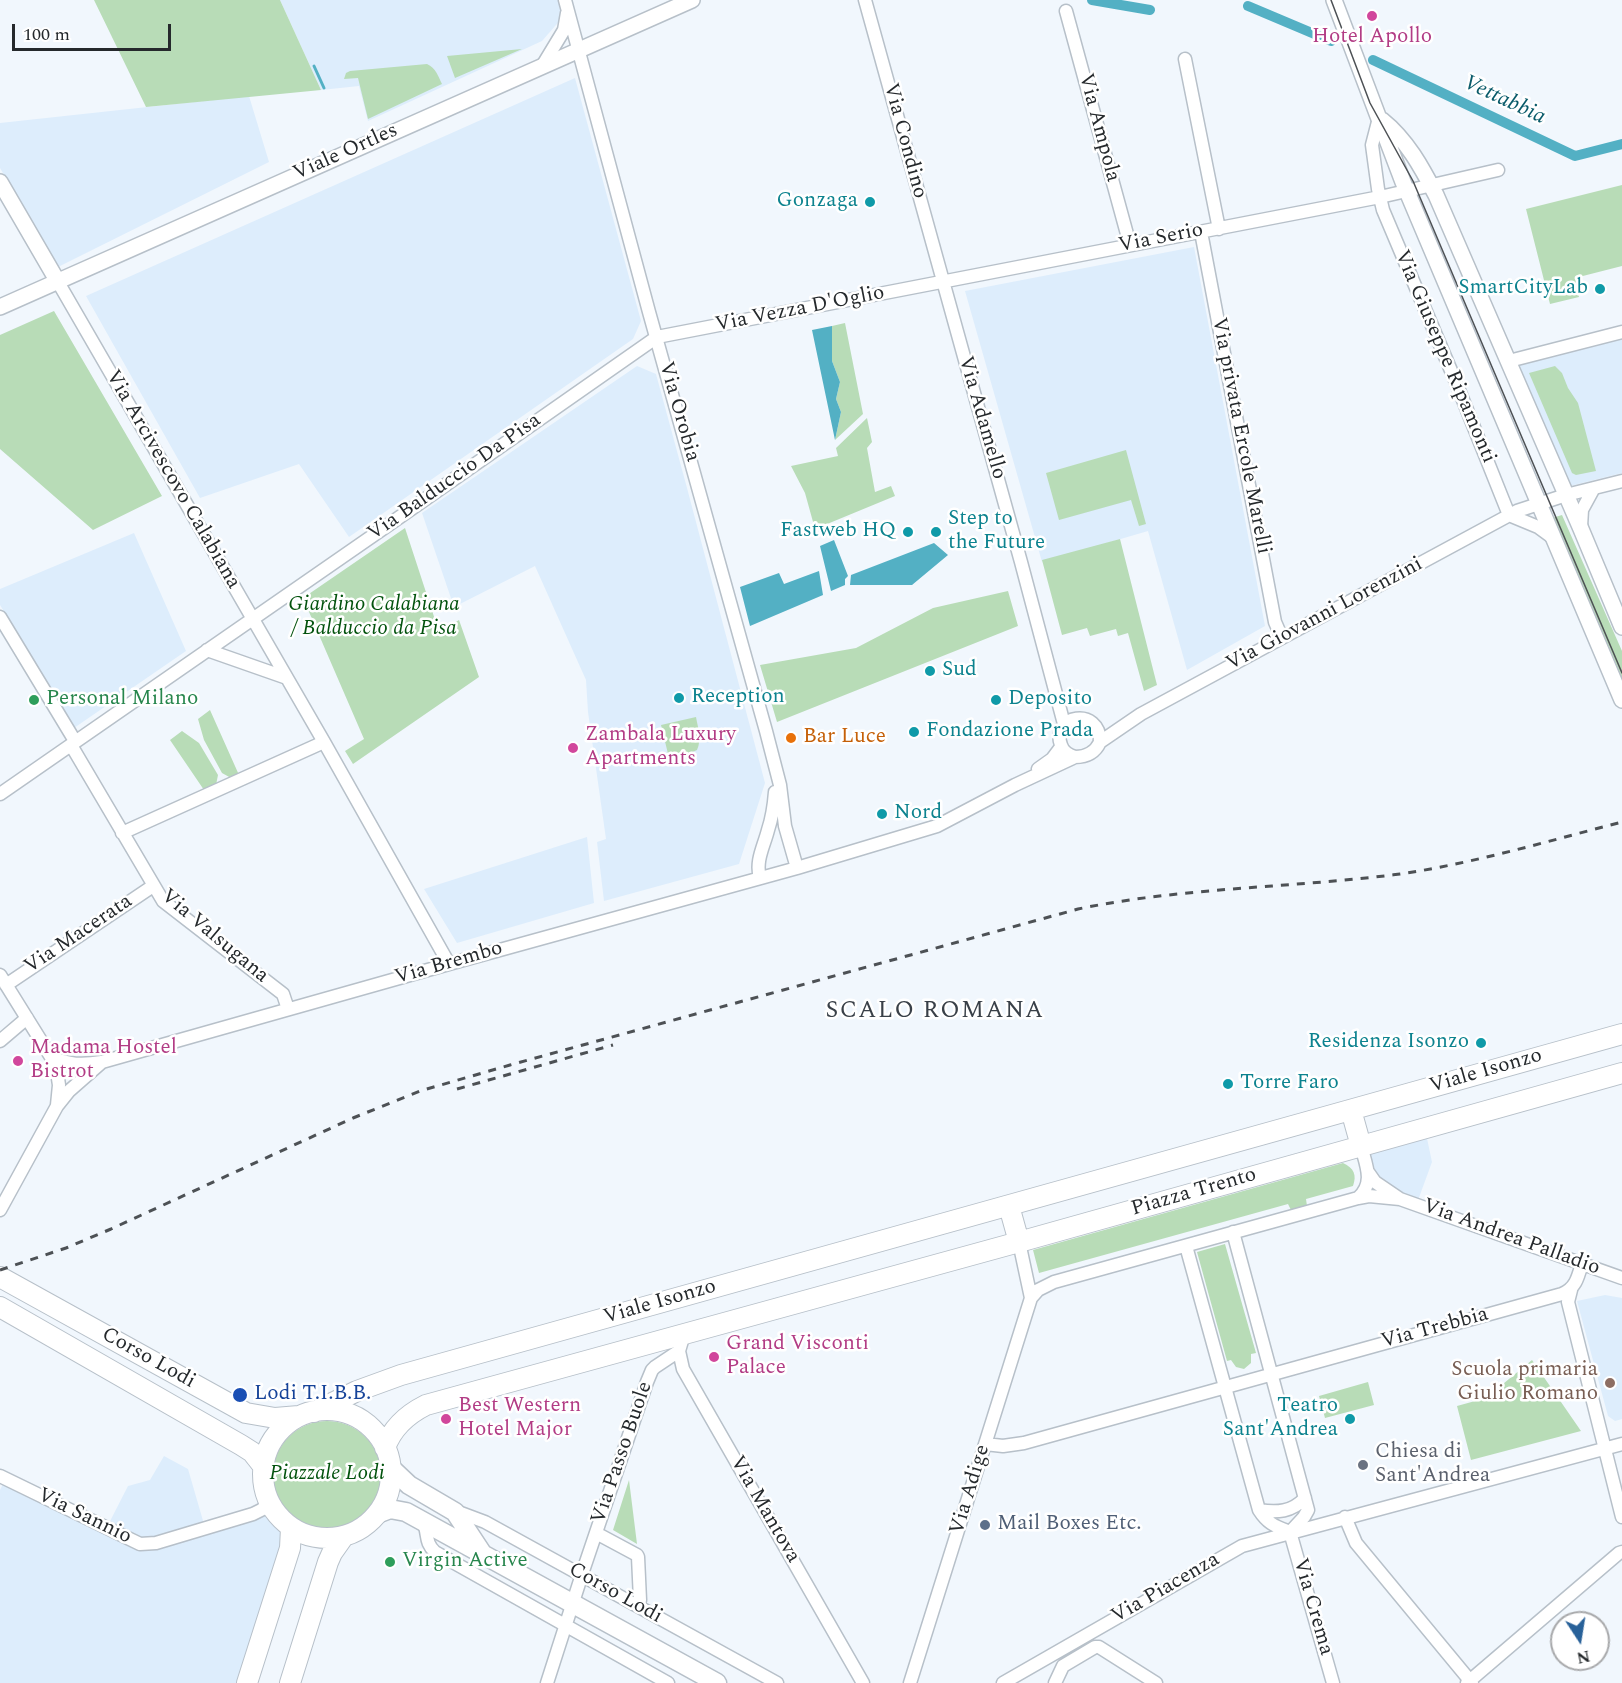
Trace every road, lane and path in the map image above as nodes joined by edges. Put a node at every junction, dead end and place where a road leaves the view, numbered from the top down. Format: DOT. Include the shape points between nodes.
graph roads {
  1 [pos="692,0"];
  2 [pos="865,0"];
  3 [pos="1334,0"];
  4 [pos="567,4"];
  5 [pos="1066,11"];
  6 [pos="579,51"];
  7 [pos="1185,59"];
  8 [pos="541,68"];
  9 [pos="1379,118"];
  10 [pos="1498,170"];
  11 [pos="0,182"];
  12 [pos="1431,186"];
  13 [pos="1407,191"];
  14 [pos="1380,197"];
  15 [pos="1219,229"];
  16 [pos="1201,232"];
  17 [pos="1131,245"];
  18 [pos="58,282"];
  19 [pos="943,282"];
  20 [pos="0,307"];
  21 [pos="1622,332"];
  22 [pos="657,337"];
  23 [pos="1509,362"];
  24 [pos="1622,481"];
  25 [pos="1594,488"];
  26 [pos="1566,495"];
  27 [pos="1539,503"];
  28 [pos="1509,515"];
  29 [pos="1581,529"];
  30 [pos="1554,538"];
  31 [pos="0,617"];
  32 [pos="253,619"];
  33 [pos="1622,627"];
  34 [pos="1282,638"];
  35 [pos="207,650"];
  36 [pos="286,678"];
  37 [pos="1622,700"];
  38 [pos="1141,714"];
  39 [pos="1070,722"];
  40 [pos="1097,728"];
  41 [pos="324,742"];
  42 [pos="1100,742"];
  43 [pos="73,743"];
  44 [pos="1061,747"];
  45 [pos="1075,757"];
  46 [pos="777,774"];
  47 [pos="1015,784"];
  48 [pos="0,794"];
  49 [pos="768,832"];
  50 [pos="122,833"];
  51 [pos="788,838"];
  52 [pos="797,868"];
  53 [pos="760,878"];
  54 [pos="153,886"];
  55 [pos="449,963"];
  56 [pos="3,980"];
  57 [pos="288,1009"];
  58 [pos="27,1018"];
  59 [pos="1622,1034"];
  60 [pos="0,1041"];
  61 [pos="51,1057"];
  62 [pos="102,1062"];
  63 [pos="1622,1073"];
  64 [pos="57,1106"];
  65 [pos="1351,1110"];
  66 [pos="1361,1146"];
  67 [pos="1368,1172"];
  68 [pos="1358,1198"];
  69 [pos="1400,1199"];
  70 [pos="1009,1206"];
  71 [pos="0,1210"];
  72 [pos="1233,1232"];
  73 [pos="1186,1246"];
  74 [pos="1022,1251"];
  75 [pos="1582,1263"];
  76 [pos="1622,1278"];
  77 [pos="9,1282"];
  78 [pos="1054,1282"];
  79 [pos="1571,1290"];
  80 [pos="1031,1298"];
  81 [pos="0,1307"];
  82 [pos="682,1343"];
  83 [pos="1271,1374"];
  84 [pos="1226,1386"];
  85 [pos="308,1414"];
  86 [pos="985,1444"];
  87 [pos="1622,1444"];
  88 [pos="385,1448"];
  89 [pos="1606,1449"];
  90 [pos="263,1466"];
  91 [pos="391,1468"];
  92 [pos="1,1478"];
  93 [pos="1305,1498"];
  94 [pos="268,1499"];
  95 [pos="452,1509"];
  96 [pos="1259,1510"];
  97 [pos="377,1514"];
  98 [pos="1346,1517"];
  99 [pos="1622,1517"];
  100 [pos="423,1522"];
  101 [pos="291,1528"];
  102 [pos="1290,1532"];
  103 [pos="596,1533"];
  104 [pos="336,1537"];
  105 [pos="1622,1552"];
  106 [pos="483,1554"];
  107 [pos="582,1575"];
  108 [pos="573,1604"];
  109 [pos="638,1606"];
  110 [pos="566,1626"];
  111 [pos="1046,1658"];
  112 [pos="1057,1681"];
  113 [pos="1470,1682"];
  114 [pos="247,1683"];
  115 [pos="290,1683"];
  116 [pos="547,1683"];
  117 [pos="669,1683"];
  118 [pos="717,1683"];
  119 [pos="777,1683"];
  120 [pos="864,1683"];
  121 [pos="910,1683"];
  122 [pos="1003,1683"];
  123 [pos="1156,1683"];
  124 [pos="1333,1683"];
  1 -- 6 [label="street, Viale Ortles"];
  2 -- 19 [label="street, Via Condino"];
  3 -- 9 [label="street, Via Giuseppe Ripamonti"];
  4 -- 6 [label="street, Via Orobia"];
  4 -- 8 [label="street" via="564,30"];
  5 -- 17 [label="street, Via Ampola"];
  6 -- 8 [label="street, Viale Ortles"];
  6 -- 22 [label="street, Via Orobia"];
  7 -- 15 [label="street"];
  8 -- 18 [label="street, Viale Ortles"];
  9 -- 12 [label="street, Via Giuseppe Ripamonti" via="1408,146"];
  9 -- 13 [label="street, Via Giuseppe Ripamonti"];
  9 -- 14 [label="street, Via Giuseppe Ripamonti" via="1372,145"];
  10 -- 12 [label="street"];
  11 -- 18 [label="street"];
  12 -- 13 [label="street"];
  12 -- 23 [label="street, Via Giuseppe Ripamonti"];
  13 -- 14 [label="street"];
  13 -- 27 [label="street, Via Giuseppe Ripamonti"];
  14 -- 15 [label="street, Via Serio"];
  14 -- 28 [label="street, Via Giuseppe Ripamonti"];
  15 -- 16 [label="street, Via Serio"];
  16 -- 17 [label="street, Via Serio"];
  16 -- 34 [label="street, Via privata Ercole Marelli" via="1275,622"];
  17 -- 19 [label="street, Via Serio"];
  18 -- 20 [label="street, Viale Ortles"];
  18 -- 32 [label="street, Via Arcivescovo Calabiana"];
  19 -- 22 [label="street, Via Vezza D'Oglio"];
  19 -- 39 [label="street, Via Adamello" via="1056,693"];
  21 -- 23 [label="street"];
  22 -- 32 [label="street, Via Balduccio Da Pisa"];
  22 -- 46 [label="street, Via Orobia"];
  23 -- 26 [label="street, Via Giuseppe Ripamonti"];
  24 -- 25 [label="street"];
  25 -- 26 [label="street"];
  25 -- 29 [label="street" via="1582,510"];
  26 -- 27 [label="street"];
  26 -- 29 [label="street, Via Giuseppe Ripamonti"];
  27 -- 28 [label="street, Via Giovanni Lorenzini"];
  27 -- 30 [label="street, Via Giuseppe Ripamonti"];
  28 -- 30 [label="street"];
  28 -- 34 [label="street, Via Giovanni Lorenzini"];
  29 -- 33 [label="street, Via Giuseppe Ripamonti"];
  30 -- 37 [label="street, Via Giuseppe Ripamonti"];
  31 -- 43 [label="street, Via Valsugana"];
  32 -- 35 [label="street, Via Balduccio Da Pisa"];
  32 -- 36 [label="street, Via Arcivescovo Calabiana"];
  34 -- 38 [label="street, Via Giovanni Lorenzini"];
  35 -- 36 [label="street"];
  35 -- 43 [label="street, Via Balduccio Da Pisa"];
  36 -- 41 [label="street, Via Arcivescovo Calabiana"];
  38 -- 40 [label="street, Via Giovanni Lorenzini"];
  38 -- 42 [label="street, Via Giovanni Lorenzini"];
  39 -- 40 [label="street" via="1088,720"];
  39 -- 44 [label="street" via="1059,735"];
  40 -- 42 [label="street"];
  41 -- 50 [label="street"];
  41 -- 55 [label="street, Via Arcivescovo Calabiana"];
  42 -- 45 [label="street, Via Giovanni Lorenzini" via="1090,754"];
  43 -- 48 [label="street, Via Balduccio Da Pisa"];
  43 -- 50 [label="street, Via Valsugana"];
  44 -- 45 [label="street"];
  44 -- 47 [label="street, Via Giovanni Lorenzini" via="1048,762"];
  45 -- 47 [label="street, Via Giovanni Lorenzini"];
  46 -- 49 [label="street"];
  46 -- 51 [label="street, Via Orobia"];
  47 -- 52 [label="street, Via Giovanni Lorenzini" via="937,826"];
  49 -- 51 [label="street" via="777,830"];
  49 -- 53 [label="street" via="759,859"];
  50 -- 54 [label="street, Via Valsugana"];
  51 -- 52 [label="street, Via Orobia"];
  52 -- 53 [label="street, Via Brembo"];
  53 -- 55 [label="street, Via Brembo"];
  54 -- 56 [label="street, Via Macerata"];
  54 -- 57 [label="street, Via Valsugana" via="163,902 283,994"];
  55 -- 57 [label="street, Via Brembo"];
  56 -- 58 [label="street"];
  57 -- 62 [label="street, Via Brembo"];
  58 -- 60 [label="street"];
  58 -- 61 [label="street"];
  59 -- 65 [label="main road, Viale Isonzo"];
  61 -- 62 [label="street, Via Brembo" via="76,1064"];
  61 -- 64 [label="street" via="59,1085"];
  62 -- 64 [label="street, Via Brembo"];
  63 -- 66 [label="main road, Viale Isonzo"];
  64 -- 71 [label="street, Via Brembo"];
  65 -- 66 [label="main road"];
  65 -- 70 [label="main road, Piazza Trento"];
  66 -- 67 [label="street"];
  66 -- 74 [label="main road, Piazza Trento"];
  67 -- 68 [label="street" via="1368,1184"];
  67 -- 69 [label="street" via="1375,1182"];
  68 -- 69 [label="street"];
  68 -- 72 [label="street"];
  69 -- 75 [label="street, Via Andrea Palladio"];
  70 -- 74 [label="main road"];
  70 -- 85 [label="main road, Viale Isonzo" via="401,1375"];
  72 -- 73 [label="street"];
  72 -- 83 [label="street"];
  73 -- 78 [label="street"];
  73 -- 84 [label="street"];
  74 -- 78 [label="street" via="1037,1277"];
  74 -- 80 [label="street"];
  74 -- 82 [label="main road, Viale Isonzo"];
  75 -- 76 [label="street, Via Andrea Palladio"];
  75 -- 79 [label="street"];
  77 -- 85 [label="main road, Corso Lodi" via="246,1413 280,1418"];
  78 -- 80 [label="street"];
  79 -- 83 [label="street, Via Trebbia"];
  79 -- 89 [label="street" via="1568,1302"];
  80 -- 86 [label="street, Via Adige"];
  81 -- 90 [label="main road, Corso Lodi" via="242,1445"];
  82 -- 88 [label="main road, Viale Isonzo" via="426,1405 394,1430"];
  82 -- 103 [label="street, Via Passo Buole" via="650,1375"];
  82 -- 120 [label="street, Via Mantova" via="681,1363 687,1376"];
  83 -- 84 [label="street"];
  83 -- 93 [label="street"];
  84 -- 86 [label="street" via="1024,1443"];
  84 -- 96 [label="street"];
  85 -- 88 [label="main road" via="328,1410 357,1418 375,1432"];
  85 -- 90 [label="main road" via="278,1434 267,1450"];
  86 -- 121 [label="street, Via Adige"];
  87 -- 89 [label="street, Via Piacenza"];
  88 -- 91 [label="main road"];
  89 -- 98 [label="street, Via Piacenza"];
  89 -- 99 [label="street"];
  90 -- 94 [label="main road"];
  91 -- 95 [label="main road, Corso Lodi" via="409,1485"];
  91 -- 97 [label="main road" via="388,1492"];
  92 -- 94 [label="street, Via Sannio" via="140,1544 156,1543 254,1514"];
  93 -- 96 [label="street" via="1285,1511"];
  93 -- 102 [label="street, Via Crema" via="1308,1510"];
  94 -- 101 [label="main road"];
  95 -- 106 [label="main road, Corso Lodi"];
  95 -- 107 [label="street, Corso Lodi" via="485,1522"];
  96 -- 102 [label="street, Via Crema" via="1272,1525"];
  97 -- 100 [label="main road, Corso Lodi" via="398,1509"];
  97 -- 104 [label="main road" via="362,1528"];
  98 -- 102 [label="street, Via Piacenza"];
  98 -- 113 [label="street" via="1356,1543"];
  100 -- 106 [label="main road, Corso Lodi"];
  100 -- 110 [label="street" via="428,1544 435,1552"];
  101 -- 104 [label="main road" via="308,1535"];
  101 -- 114 [label="main road" via="290,1548"];
  102 -- 111 [label="street, Via Piacenza" via="1242,1546"];
  102 -- 124 [label="street, Via Crema"];
  103 -- 107 [label="street, Via Passo Buole"];
  103 -- 109 [label="street, Via Passo Buole" via="638,1557"];
  104 -- 115 [label="main road"];
  105 -- 113 [label="street"];
  106 -- 108 [label="main road, Corso Lodi"];
  107 -- 108 [label="street, Via Passo Buole"];
  107 -- 109 [label="street, Corso Lodi"];
  108 -- 110 [label="street, Via Passo Buole"];
  108 -- 118 [label="main road, Corso Lodi"];
  109 -- 119 [label="street, Corso Lodi"];
  110 -- 116 [label="street, Via Passo Buole"];
  110 -- 117 [label="street"];
  111 -- 112 [label="street, Via Piacenza"];
  111 -- 122 [label="street, Via Piacenza"];
  112 -- 123 [label="street, Via Piacenza" via="1063,1666 1099,1647"];
}
